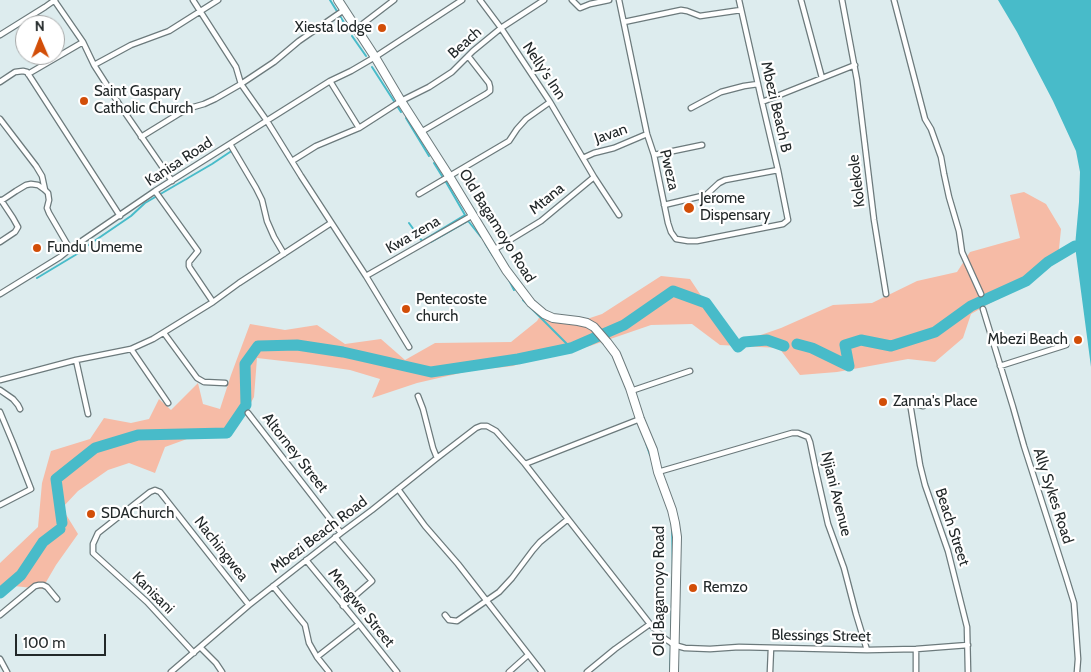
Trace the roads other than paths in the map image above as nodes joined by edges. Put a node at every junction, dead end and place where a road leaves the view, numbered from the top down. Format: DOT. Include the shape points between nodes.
graph roads {
  1 [pos="54,0"];
  2 [pos="193,0"];
  3 [pos="218,0"];
  4 [pos="338,0"];
  5 [pos="394,0"];
  6 [pos="462,0"];
  7 [pos="480,0"];
  8 [pos="544,0"];
  9 [pos="572,0"];
  10 [pos="609,0"];
  11 [pos="620,0"];
  12 [pos="739,0"];
  13 [pos="802,0"];
  14 [pos="842,0"];
  15 [pos="894,0"];
  16 [pos="344,10"];
  17 [pos="741,10"];
  18 [pos="200,12"];
  19 [pos="624,22"];
  20 [pos="501,28"];
  21 [pos="356,29"];
  22 [pos="0,35"];
  23 [pos="83,42"];
  24 [pos="468,56"];
  25 [pos="375,57"];
  26 [pos="94,65"];
  27 [pos="855,65"];
  28 [pos="28,74"];
  29 [pos="822,78"];
  30 [pos="330,81"];
  31 [pos="0,82"];
  32 [pos="241,84"];
  33 [pos="758,84"];
  34 [pos="401,101"];
  35 [pos="550,102"];
  36 [pos="762,102"];
  37 [pos="691,108"];
  38 [pos="0,120"];
  39 [pos="267,121"];
  40 [pos="359,128"];
  41 [pos="420,132"];
  42 [pos="647,134"];
  43 [pos="142,137"];
  44 [pos="230,144"];
  45 [pos="702,145"];
  46 [pos="654,155"];
  47 [pos="583,158"];
  48 [pos="292,162"];
  49 [pos="778,170"];
  50 [pos="449,176"];
  51 [pos="594,177"];
  52 [pos="172,181"];
  53 [pos="46,190"];
  54 [pos="155,191"];
  55 [pos="419,194"];
  56 [pos="1,200"];
  57 [pos="664,204"];
  58 [pos="473,215"];
  59 [pos="619,215"];
  60 [pos="120,216"];
  61 [pos="788,220"];
  62 [pos="331,223"];
  63 [pos="0,242"];
  64 [pos="70,249"];
  65 [pos="495,249"];
  66 [pos="284,254"];
  67 [pos="366,276"];
  68 [pos="0,286"];
  69 [pos="2,293"];
  70 [pos="886,294"];
  71 [pos="981,294"];
  72 [pos="213,302"];
  73 [pos="983,309"];
  74 [pos="164,333"];
  75 [pos="1066,345"];
  76 [pos="409,347"];
  77 [pos="131,349"];
  78 [pos="76,360"];
  79 [pos="1000,366"];
  80 [pos="690,371"];
  81 [pos="0,380"];
  82 [pos="225,383"];
  83 [pos="0,390"];
  84 [pos="631,391"];
  85 [pos="418,396"];
  86 [pos="168,403"];
  87 [pos="923,406"];
  88 [pos="20,409"];
  89 [pos="0,412"];
  90 [pos="248,413"];
  91 [pos="88,414"];
  92 [pos="640,419"];
  93 [pos="6,425"];
  94 [pos="0,429"];
  95 [pos="437,458"];
  96 [pos="525,464"];
  97 [pos="658,472"];
  98 [pos="398,490"];
  99 [pos="0,505"];
  100 [pos="568,519"];
  101 [pos="341,532"];
  102 [pos="336,537"];
  103 [pos="93,553"];
  104 [pos="306,560"];
  105 [pos="273,586"];
  106 [pos="57,599"];
  107 [pos="486,601"];
  108 [pos="249,605"];
  109 [pos="343,606"];
  110 [pos="0,615"];
  111 [pos="445,615"];
  112 [pos="359,624"];
  113 [pos="650,624"];
  114 [pos="674,645"];
  115 [pos="968,645"];
  116 [pos="200,647"];
  117 [pos="770,648"];
  118 [pos="916,649"];
  119 [pos="867,650"];
  120 [pos="194,653"];
  121 [pos="528,655"];
  122 [pos="317,657"];
  123 [pos="0,659"];
  124 [pos="8,672"];
  125 [pos="171,672"];
  126 [pos="222,672"];
  127 [pos="329,672"];
  128 [pos="397,672"];
  129 [pos="509,672"];
  130 [pos="542,672"];
  131 [pos="588,672"];
  132 [pos="674,672"];
  133 [pos="770,672"];
  134 [pos="916,672"];
  135 [pos="968,672"];
  136 [pos="1077,672"];
  1 -- 22 [label="street"];
  1 -- 23 [label="street"];
  2 -- 18 [label="street"];
  3 -- 18 [label="street"];
  4 -- 16 [label="main road, Old Bagamoyo Road"];
  5 -- 21 [label="street"];
  6 -- 25 [label="street"];
  7 -- 20 [label="street, Nelly's Inn"];
  8 -- 20 [label="street, Beach"];
  9 -- 10 [label="street" via="580,8"];
  11 -- 19 [label="street, Pweza"];
  12 -- 17 [label="street, Mbezi Beach B"];
  13 -- 29 [label="street"];
  14 -- 27 [label="street, Kolekole"];
  15 -- 71 [label="street" via="925,120 941,157 962,252"];
  16 -- 21 [label="main road, Old Bagamoyo Road"];
  16 -- 32 [label="street"];
  17 -- 19 [label="street" via="700,16 681,10"];
  17 -- 33 [label="street, Mbezi Beach B"];
  18 -- 26 [label="street" via="170,31 131,44"];
  18 -- 32 [label="street" via="236,67"];
  19 -- 42 [label="street, Pweza"];
  20 -- 24 [label="street, Beach"];
  20 -- 35 [label="street, Nelly's Inn"];
  21 -- 25 [label="main road, Old Bagamoyo Road"];
  23 -- 26 [label="street"];
  23 -- 28 [label="street"];
  24 -- 34 [label="street, Beach" via="452,72"];
  24 -- 41 [label="street" via="489,83 490,90"];
  25 -- 30 [label="street, Kanisa Road"];
  25 -- 34 [label="main road, Old Bagamoyo Road"];
  26 -- 43 [label="street"];
  27 -- 29 [label="street"];
  27 -- 70 [label="street, Kolekole"];
  28 -- 31 [label="street" via="19,71"];
  28 -- 60 [label="street"];
  29 -- 36 [label="street"];
  30 -- 39 [label="street, Kanisa Road"];
  30 -- 40 [label="street"];
  32 -- 39 [label="street"];
  32 -- 43 [label="street" via="180,113"];
  33 -- 36 [label="street, Mbezi Beach B"];
  33 -- 37 [label="street" via="721,92"];
  34 -- 40 [label="street, Beach"];
  34 -- 41 [label="main road, Old Bagamoyo Road"];
  35 -- 47 [label="street, Nelly's Inn"];
  35 -- 50 [label="street" via="526,118 508,141"];
  36 -- 49 [label="street, Mbezi Beach B"];
  38 -- 53 [label="street" via="39,171"];
  39 -- 44 [label="street, Kanisa Road"];
  39 -- 48 [label="street"];
  40 -- 48 [label="street, Beach" via="316,146"];
  41 -- 50 [label="main road, Old Bagamoyo Road"];
  42 -- 46 [label="street, Pweza"];
  42 -- 47 [label="street, Javan"];
  43 -- 52 [label="street"];
  44 -- 52 [label="street, Kanisa Road"];
  44 -- 66 [label="street" via="262,200 267,221"];
  45 -- 46 [label="street"];
  46 -- 57 [label="street, Pweza"];
  47 -- 51 [label="street"];
  48 -- 62 [label="street"];
  49 -- 57 [label="street" via="725,180 706,195"];
  49 -- 61 [label="street, Mbezi Beach B"];
  50 -- 55 [label="street"];
  50 -- 58 [label="main road, Old Bagamoyo Road"];
  51 -- 59 [label="street"];
  51 -- 65 [label="street, Mtana" via="541,222"];
  52 -- 54 [label="street, Kanisa Road"];
  53 -- 56 [label="street" via="31,184"];
  53 -- 64 [label="street" via="50,217"];
  54 -- 60 [label="street, Kanisa Road"];
  54 -- 72 [label="street" via="198,251 189,262 190,268"];
  56 -- 63 [label="street" via="18,227"];
  57 -- 61 [label="street, Pweza" via="671,232 676,239 683,241 698,241 783,224"];
  58 -- 65 [label="main road, Old Bagamoyo Road"];
  58 -- 67 [label="street, Kwa zena"];
  60 -- 64 [label="street, Kanisa Road"];
  62 -- 66 [label="street"];
  62 -- 67 [label="street"];
  64 -- 69 [label="street, Kanisa Road"];
  65 -- 84 [label="main road, Old Bagamoyo Road" via="506,270 531,303 544,314 594,327 616,354"];
  66 -- 72 [label="street"];
  67 -- 76 [label="street"];
  68 -- 69 [label="street"];
  72 -- 74 [label="street"];
  73 -- 79 [label="street, Ally Sykes Road"];
  74 -- 77 [label="street"];
  74 -- 82 [label="street" via="197,378 204,382"];
  75 -- 79 [label="street"];
  77 -- 78 [label="street"];
  77 -- 86 [label="street"];
  78 -- 81 [label="street"];
  78 -- 91 [label="street"];
  79 -- 136 [label="street, Ally Sykes Road" via="1074,603"];
  80 -- 84 [label="street"];
  83 -- 88 [label="street"];
  84 -- 92 [label="main road, Old Bagamoyo Road"];
  85 -- 95 [label="street"];
  87 -- 115 [label="street, Beach Street" via="910,402 920,465 948,551 967,627"];
  89 -- 93 [label="street"];
  90 -- 101 [label="street, Altorney Street"];
  92 -- 96 [label="street"];
  92 -- 97 [label="main road, Old Bagamoyo Road"];
  93 -- 94 [label="street"];
  93 -- 99 [label="street" via="31,489"];
  95 -- 96 [label="street, Mbezi Beach Road" via="476,428 486,426 496,431"];
  95 -- 98 [label="street, Mbezi Beach Road"];
  96 -- 100 [label="street"];
  97 -- 114 [label="main road, Old Bagamoyo Road" via="672,510 677,537"];
  97 -- 119 [label="street, Njiani Avenue" via="792,433 808,437 828,524"];
  98 -- 101 [label="street, Mbezi Beach Road"];
  98 -- 107 [label="street"];
  100 -- 107 [label="street" via="540,542 512,578"];
  100 -- 113 [label="street"];
  101 -- 102 [label="street, Mbezi Beach Road"];
  102 -- 104 [label="street, Mbezi Beach Road"];
  102 -- 109 [label="street" via="372,582"];
  103 -- 108 [label="street, Nachingwea" via="98,534 150,492 157,490"];
  103 -- 120 [label="street, Kanisani" via="147,602"];
  104 -- 105 [label="street, Mbezi Beach Road"];
  104 -- 109 [label="street, Mengwe Street"];
  105 -- 108 [label="street, Mbezi Beach Road"];
  105 -- 122 [label="street" via="305,625 309,643"];
  106 -- 110 [label="street" via="47,587 35,586"];
  107 -- 111 [label="street" via="457,621"];
  107 -- 121 [label="street"];
  108 -- 116 [label="street, Mbezi Beach Road"];
  109 -- 112 [label="street, Mengwe Street"];
  112 -- 122 [label="street"];
  112 -- 128 [label="street, Mengwe Street"];
  113 -- 114 [label="street"];
  113 -- 131 [label="street"];
  114 -- 117 [label="street, Blessings Street" via="710,649"];
  114 -- 132 [label="main road, Old Bagamoyo Road"];
  115 -- 118 [label="street, Blessings Street"];
  115 -- 135 [label="street, Beach Street"];
  116 -- 120 [label="street, Mbezi Beach Road"];
  116 -- 126 [label="street"];
  117 -- 119 [label="street, Blessings Street"];
  117 -- 133 [label="street"];
  118 -- 119 [label="street, Blessings Street"];
  118 -- 134 [label="street"];
  120 -- 125 [label="street, Mbezi Beach Road"];
  121 -- 129 [label="street"];
  121 -- 130 [label="street"];
  122 -- 127 [label="street"];
  123 -- 124 [label="street"];
}
